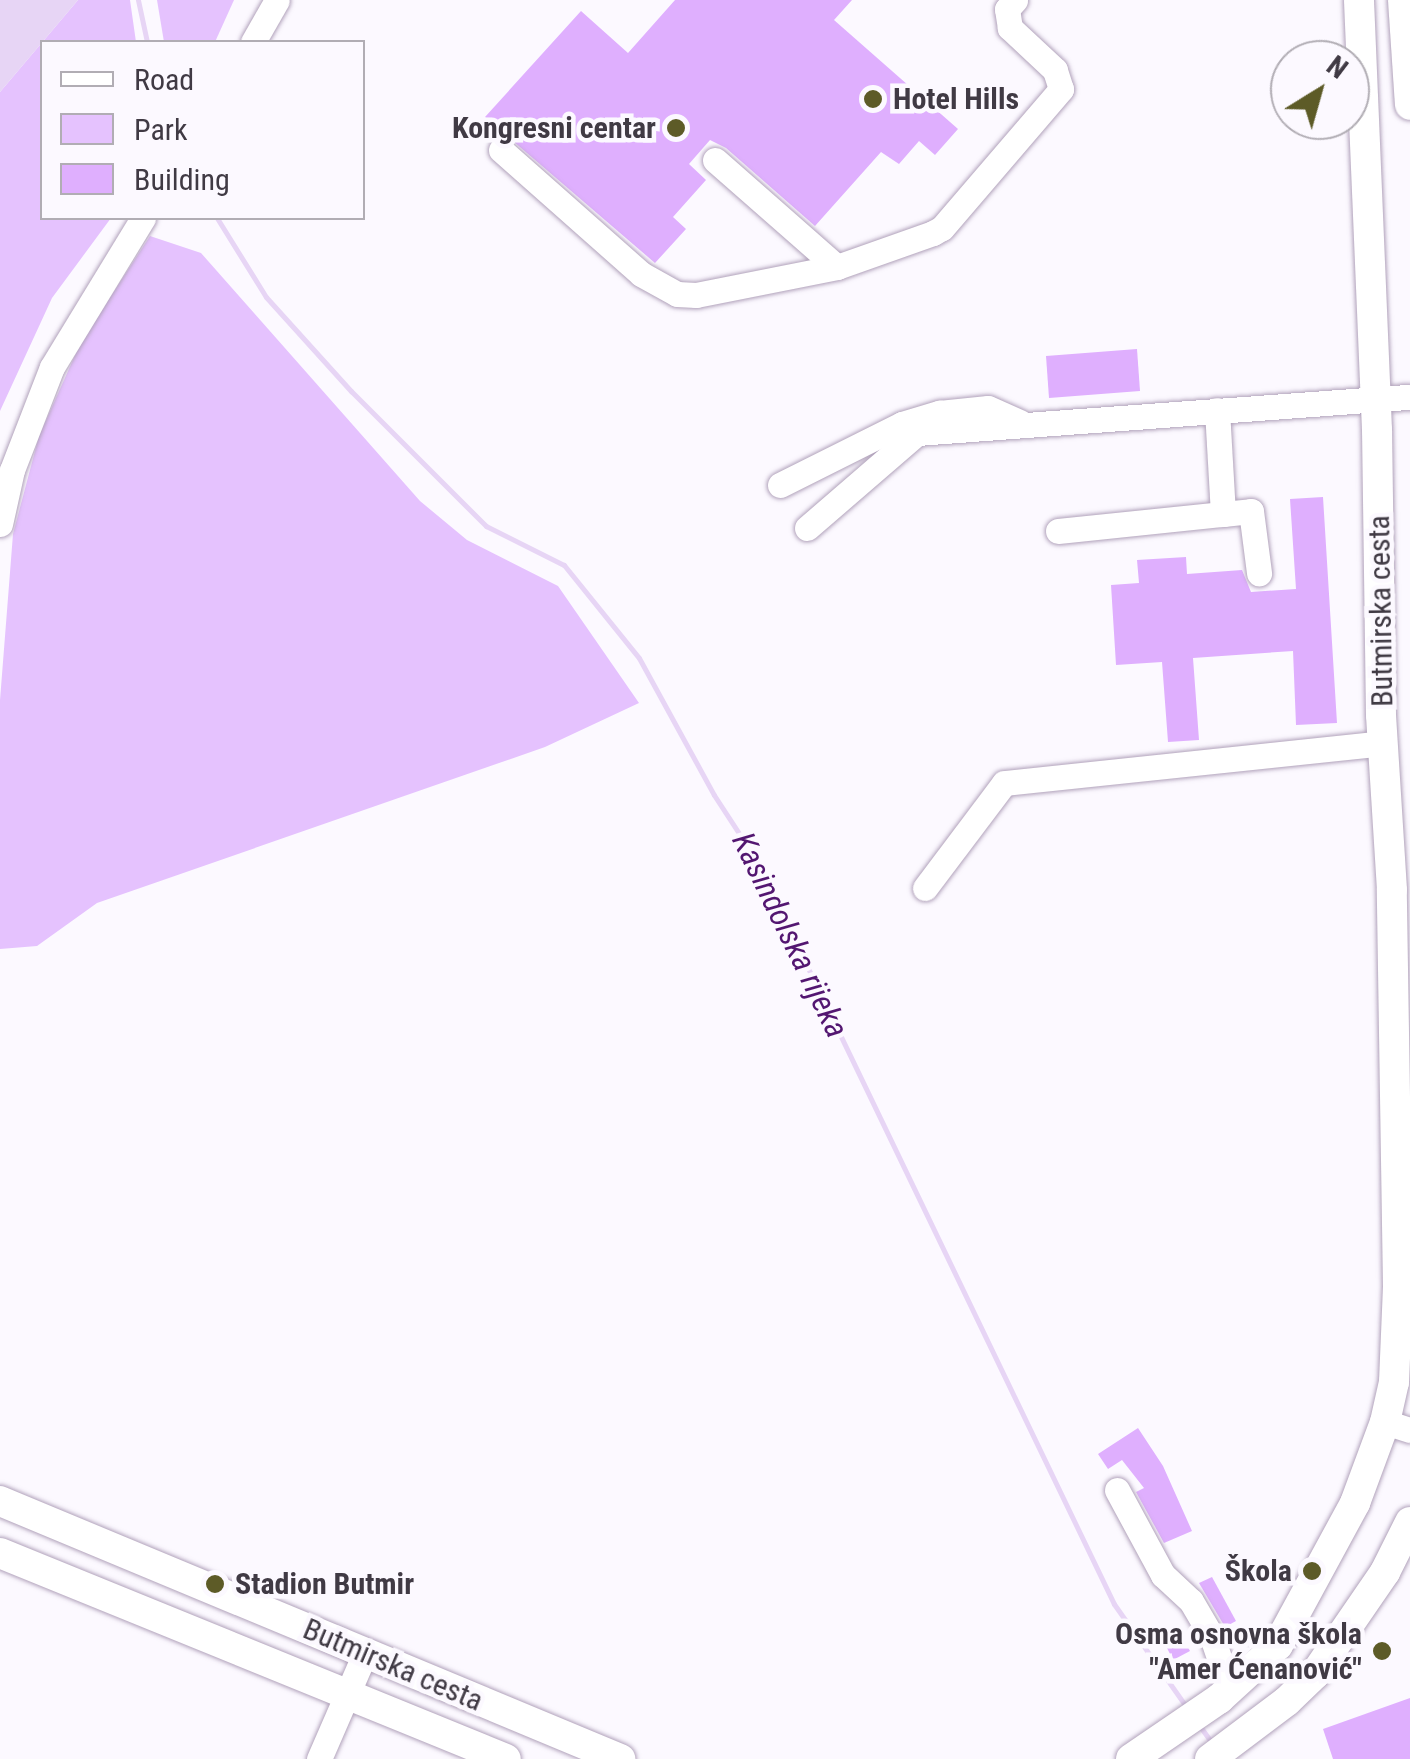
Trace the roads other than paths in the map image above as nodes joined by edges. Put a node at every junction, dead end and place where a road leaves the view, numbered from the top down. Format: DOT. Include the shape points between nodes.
graph roads {
  1 [pos="277,0"];
  2 [pos="1015,0"];
  3 [pos="1358,0"];
  4 [pos="1404,0"];
  5 [pos="254,40"];
  6 [pos="1410,105"];
  7 [pos="501,150"];
  8 [pos="714,160"];
  9 [pos="142,220"];
  10 [pos="837,267"];
  11 [pos="1410,397"];
  12 [pos="1376,398"];
  13 [pos="1217,410"];
  14 [pos="1024,424"];
  15 [pos="780,485"];
  16 [pos="1223,514"];
  17 [pos="0,524"];
  18 [pos="806,528"];
  19 [pos="1058,531"];
  20 [pos="1259,574"];
  21 [pos="1384,743"];
  22 [pos="924,888"];
  23 [pos="1397,1426"];
  24 [pos="1117,1490"];
  25 [pos="0,1501"];
  26 [pos="1410,1522"];
  27 [pos="0,1552"];
  28 [pos="365,1653"];
  29 [pos="1224,1695"];
  30 [pos="348,1696"];
  31 [pos="319,1759"];
  32 [pos="506,1759"];
  33 [pos="620,1759"];
  34 [pos="1131,1759"];
  35 [pos="1210,1759"];
  1 -- 5 [label="street"];
  2 -- 10 [label="street" via="1006,18 1010,28 1055,70 1058,98 942,228"];
  3 -- 12 [label="main road, Butmirska cesta"];
  4 -- 6 [label="main road"];
  7 -- 10 [label="street" via="640,274 677,294"];
  8 -- 10 [label="street"];
  9 -- 17 [label="street" via="52,367 12,470"];
  11 -- 12 [label="street"];
  12 -- 13 [label="street"];
  12 -- 21 [label="main road, Butmirska cesta"];
  13 -- 14 [label="street"];
  13 -- 16 [label="street"];
  14 -- 15 [label="street" via="988,408 939,413 902,424"];
  14 -- 18 [label="street" via="916,432"];
  16 -- 19 [label="street"];
  16 -- 20 [label="street" via="1251,511"];
  21 -- 22 [label="street" via="1004,783"];
  21 -- 23 [label="main road, Butmirska cesta"];
  23 -- 29 [label="main road, Butmirska cesta" via="1296,1619"];
  24 -- 29 [label="street" via="1163,1575 1191,1601 1212,1637"];
  25 -- 28 [label="main road, Butmirska cesta"];
  26 -- 35 [label="main road" via="1385,1572 1315,1674"];
  27 -- 30 [label="main road, Butmirska cesta"];
  28 -- 30 [label="street"];
  28 -- 33 [label="main road, Butmirska cesta"];
  29 -- 34 [label="main road, Butmirska cesta"];
  30 -- 31 [label="street"];
  30 -- 32 [label="main road, Butmirska cesta"];
}
